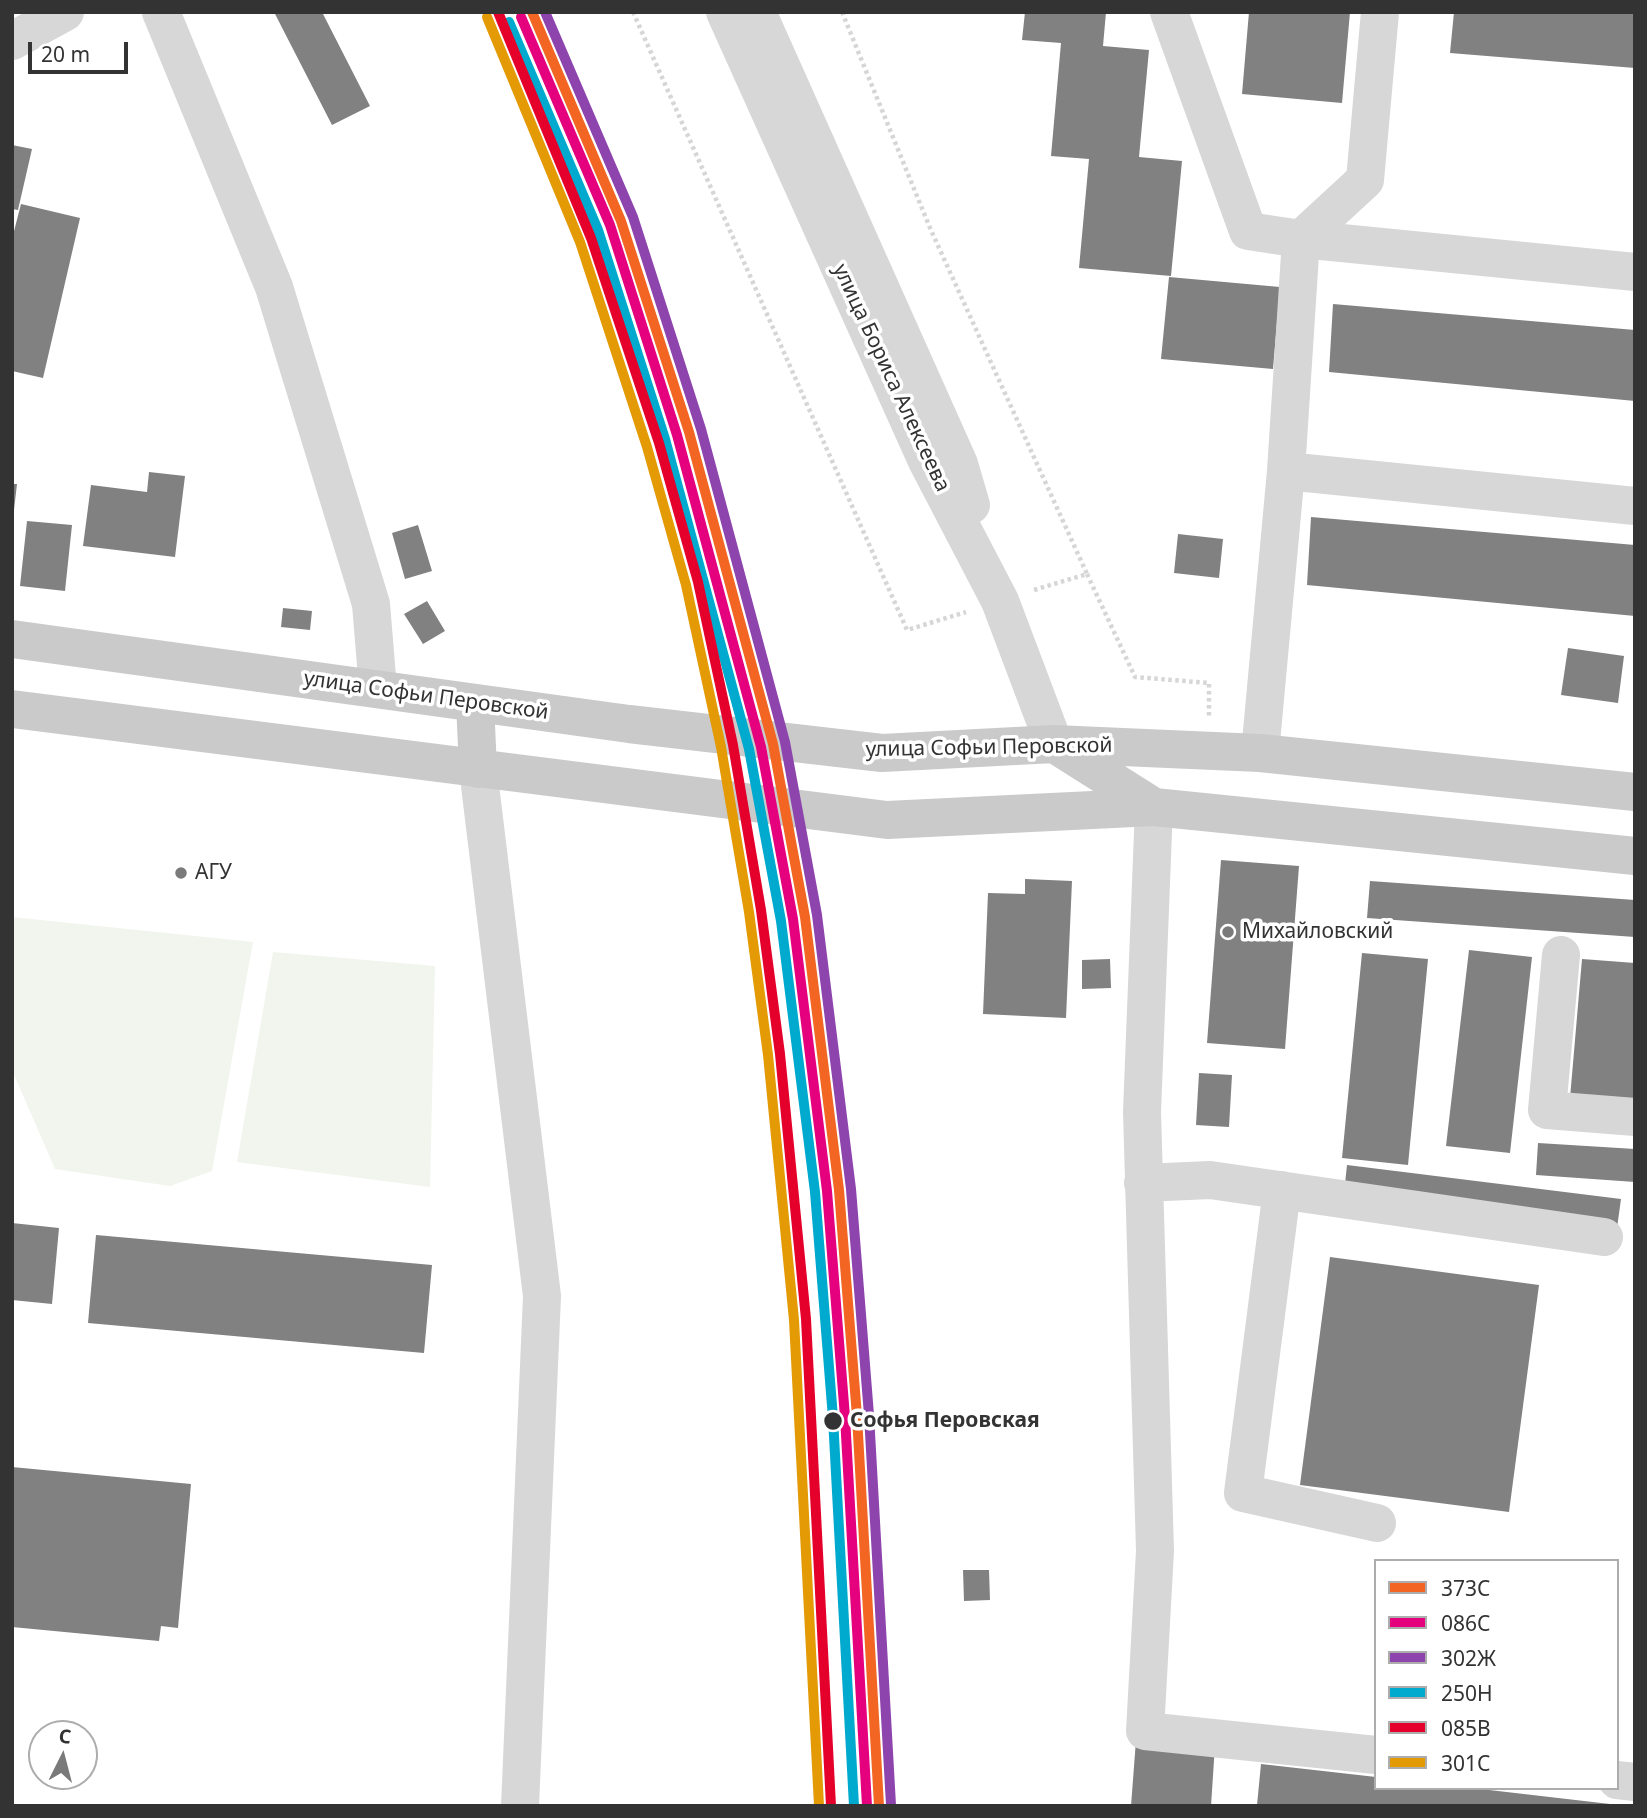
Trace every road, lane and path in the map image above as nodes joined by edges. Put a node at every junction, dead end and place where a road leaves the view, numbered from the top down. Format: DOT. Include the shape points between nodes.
graph roads {
  1 [pos="65,12"];
  2 [pos="161,12"];
  3 [pos="725,12"];
  4 [pos="757,12"];
  5 [pos="1169,12"];
  6 [pos="1380,12"];
  7 [pos="12,41"];
  8 [pos="1301,239"];
  9 [pos="1635,272"];
  10 [pos="1286,471"];
  11 [pos="1635,506"];
  12 [pos="1087,574"];
  13 [pos="1000,601"];
  14 [pos="12,639"];
  15 [pos="378,690"];
  16 [pos="475,703"];
  17 [pos="12,709"];
  18 [pos="1054,744"];
  19 [pos="1209,751"];
  20 [pos="1260,753"];
  21 [pos="478,769"];
  22 [pos="1635,792"];
  23 [pos="1154,807"];
  24 [pos="1635,856"];
  25 [pos="1561,955"];
  26 [pos="1635,1117"];
  27 [pos="1143,1183"];
  28 [pos="1282,1190"];
  29 [pos="1604,1237"];
  30 [pos="1377,1523"];
  31 [pos="1374,1755"];
  32 [pos="520,1806"];
  1 -- 7 [label="street"];
  2 -- 15 [label="street" via="274,287 371,604"];
  3 -- 13 [label="street, улица Бориса Алексеева" via="927,461"];
  4 -- 13 [label="street" via="958,464"];
  5 -- 8 [label="street" via="1248,231"];
  6 -- 8 [label="street" via="1365,180"];
  8 -- 9 [label="street"];
  8 -- 10 [label="street"];
  10 -- 11 [label="street"];
  10 -- 20 [label="street"];
  12 -- 19 [label="path" via="1135,677 1209,683"];
  13 -- 18 [label="street, улица Бориса Алексеева"];
  14 -- 15 [label="main road, улица Софьи Перовской"];
  15 -- 16 [label="main road, улица Софьи Перовской"];
  16 -- 18 [label="main road, улица Софьи Перовской" via="882,753"];
  16 -- 21 [label="main road"];
  17 -- 21 [label="main road"];
  18 -- 19 [label="main road, улица Софьи Перовской"];
  18 -- 23 [label="main road"];
  19 -- 20 [label="main road, улица Софьи Перовской"];
  20 -- 22 [label="main road, улица Софьи Перовской"];
  21 -- 23 [label="main road" via="887,820"];
  21 -- 32 [label="street" via="542,1296"];
  23 -- 24 [label="main road"];
  23 -- 27 [label="street"];
  25 -- 26 [label="street" via="1547,1110"];
  27 -- 28 [label="street" via="1210,1180"];
  27 -- 31 [label="street" via="1155,1551 1145,1731"];
  28 -- 29 [label="street"];
  28 -- 30 [label="street" via="1243,1493"];
}
